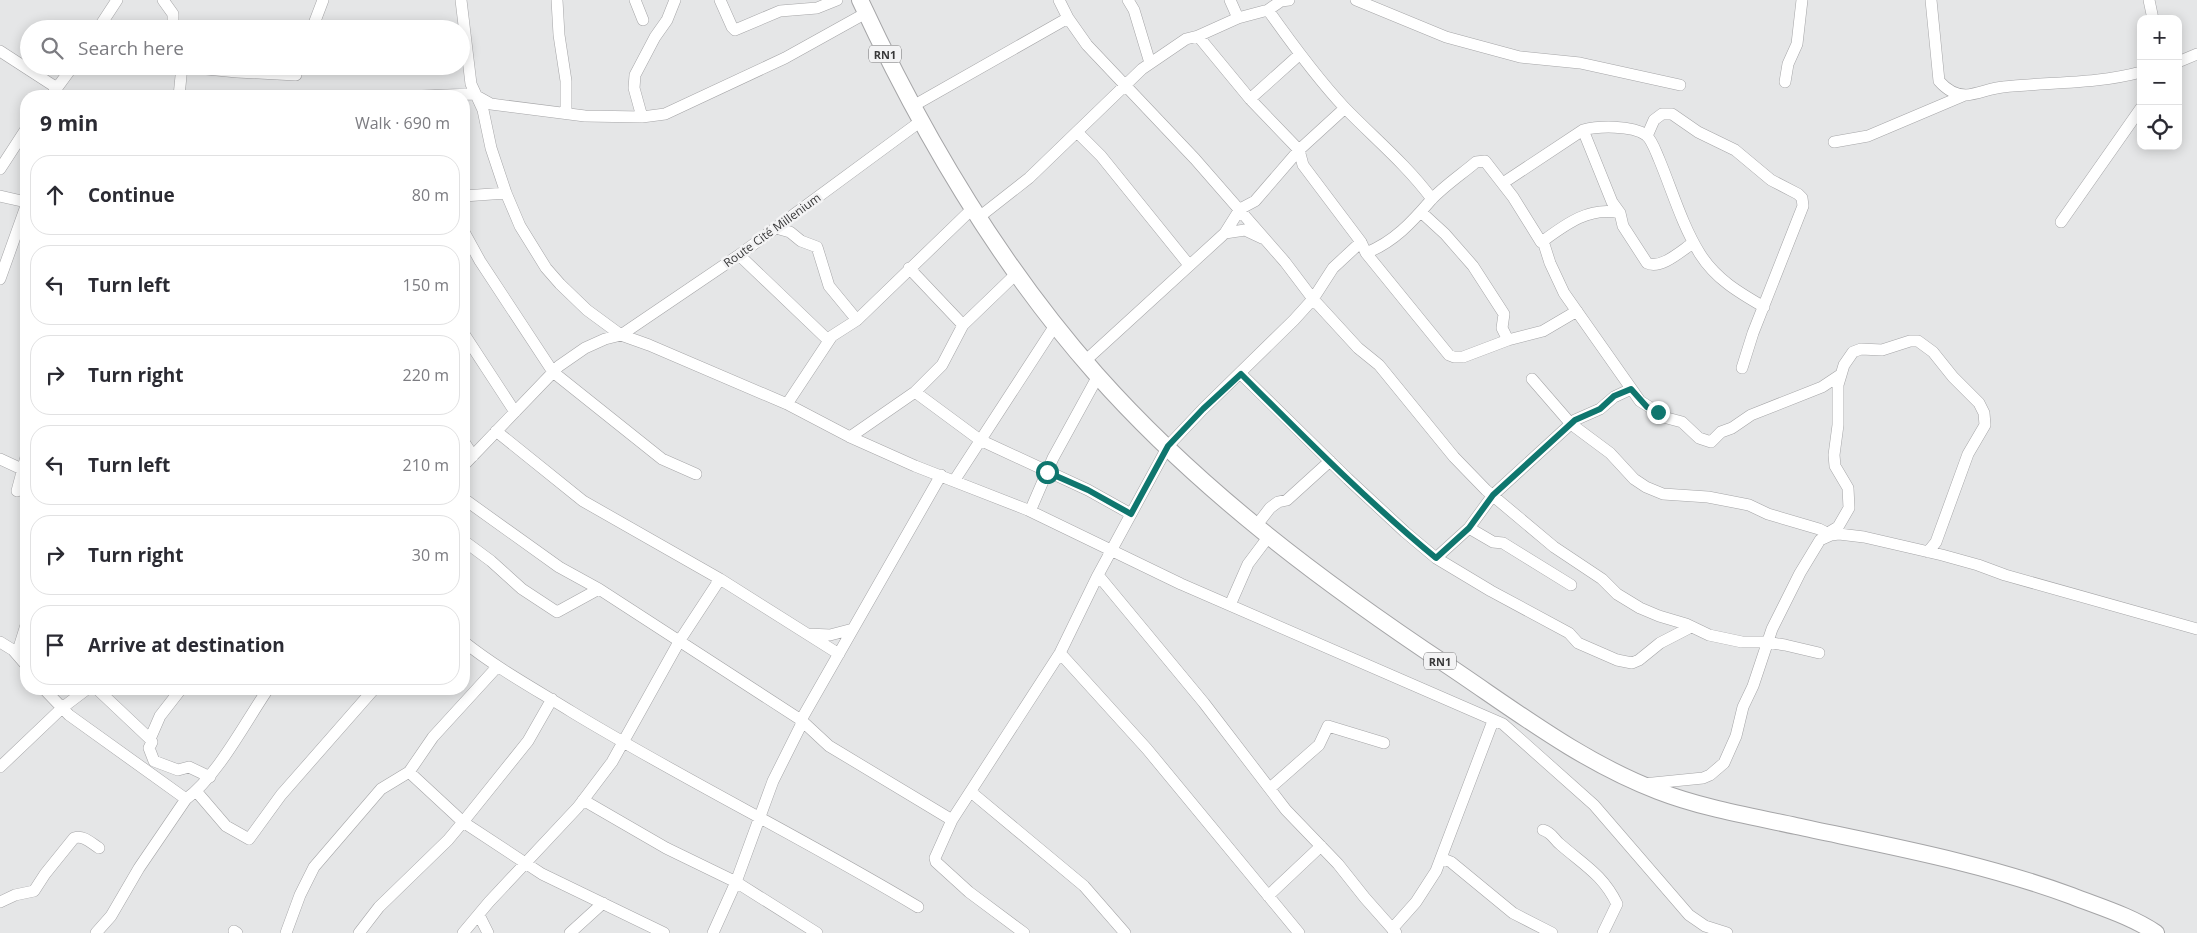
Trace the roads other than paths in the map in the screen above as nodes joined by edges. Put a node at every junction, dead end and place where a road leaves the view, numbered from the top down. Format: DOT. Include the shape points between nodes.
graph roads {
  1 [pos="117,0"];
  2 [pos="163,0"];
  3 [pos="323,0"];
  4 [pos="461,0"];
  5 [pos="557,0"];
  6 [pos="635,0"];
  7 [pos="674,0"];
  8 [pos="720,0"];
  9 [pos="837,0"];
  10 [pos="1059,0"];
  11 [pos="1141,0"];
  12 [pos="1230,0"];
  13 [pos="1290,0"];
  14 [pos="1356,0"];
  15 [pos="1802,0"];
  16 [pos="1931,0"];
  17 [pos="2149,0"];
  18 [pos="1131,5"];
  19 [pos="863,6"];
  20 [pos="1268,10"];
  21 [pos="2152,15"];
  22 [pos="1068,18"];
  23 [pos="1238,18"];
  24 [pos="104,20"];
  25 [pos="173,20"];
  26 [pos="315,20"];
  27 [pos="463,20"];
  28 [pos="642,20"];
  29 [pos="1198,36"];
  30 [pos="0,52"];
  31 [pos="2197,54"];
  32 [pos="1299,55"];
  33 [pos="2182,60"];
  34 [pos="1150,64"];
  35 [pos="20,67"];
  36 [pos="2137,73"];
  37 [pos="31,75"];
  38 [pos="66,75"];
  39 [pos="180,75"];
  40 [pos="468,75"];
  41 [pos="1785,82"];
  42 [pos="1125,84"];
  43 [pos="1680,85"];
  44 [pos="51,90"];
  45 [pos="55,90"];
  46 [pos="179,90"];
  47 [pos="470,94"];
  48 [pos="476,95"];
  49 [pos="1965,95"];
  50 [pos="1250,99"];
  51 [pos="913,106"];
  52 [pos="1345,108"];
  53 [pos="566,113"];
  54 [pos="2137,114"];
  55 [pos="642,117"];
  56 [pos="921,122"];
  57 [pos="1583,130"];
  58 [pos="1077,132"];
  59 [pos="1647,136"];
  60 [pos="20,138"];
  61 [pos="1834,142"];
  62 [pos="1299,150"];
  63 [pos="0,169"];
  64 [pos="1502,183"];
  65 [pos="506,193"];
  66 [pos="0,196"];
  67 [pos="470,196"];
  68 [pos="1432,199"];
  69 [pos="20,201"];
  70 [pos="1240,209"];
  71 [pos="1421,212"];
  72 [pos="975,214"];
  73 [pos="1620,214"];
  74 [pos="2062,222"];
  75 [pos="20,223"];
  76 [pos="776,228"];
  77 [pos="1225,233"];
  78 [pos="1267,241"];
  79 [pos="1543,241"];
  80 [pos="470,242"];
  81 [pos="1694,243"];
  82 [pos="1363,247"];
  83 [pos="739,255"];
  84 [pos="1189,265"];
  85 [pos="909,268"];
  86 [pos="1017,273"];
  87 [pos="0,279"];
  88 [pos="1313,299"];
  89 [pos="1764,306"];
  90 [pos="1576,311"];
  91 [pos="857,320"];
  92 [pos="1056,324"];
  93 [pos="962,325"];
  94 [pos="620,335"];
  95 [pos="828,340"];
  96 [pos="1508,340"];
  97 [pos="470,343"];
  98 [pos="1085,361"];
  99 [pos="1742,368"];
  100 [pos="553,372"];
  101 [pos="1241,374"];
  102 [pos="1840,375"];
  103 [pos="1098,376"];
  104 [pos="1532,379"];
  105 [pos="1822,387"];
  106 [pos="1631,389"];
  107 [pos="914,392"];
  108 [pos="1838,398"];
  109 [pos="787,404"];
  110 [pos="515,412"];
  111 [pos="1571,424"];
  112 [pos="496,432"];
  113 [pos="850,436"];
  114 [pos="980,440"];
  115 [pos="1168,446"];
  116 [pos="470,451"];
  117 [pos="473,456"];
  118 [pos="470,459"];
  119 [pos="0,460"];
  120 [pos="1330,462"];
  121 [pos="20,468"];
  122 [pos="1047,472"];
  123 [pos="696,474"];
  124 [pos="941,475"];
  125 [pos="954,481"];
  126 [pos="20,482"];
  127 [pos="17,491"];
  128 [pos="1493,495"];
  129 [pos="470,503"];
  130 [pos="1028,510"];
  131 [pos="1131,514"];
  132 [pos="1469,528"];
  133 [pos="1262,531"];
  134 [pos="1830,534"];
  135 [pos="470,545"];
  136 [pos="1112,550"];
  137 [pos="1928,552"];
  138 [pos="1436,558"];
  139 [pos="1098,575"];
  140 [pos="720,580"];
  141 [pos="1571,585"];
  142 [pos="599,589"];
  143 [pos="1230,605"];
  144 [pos="1692,627"];
  145 [pos="853,629"];
  146 [pos="2197,629"];
  147 [pos="804,634"];
  148 [pos="680,640"];
  149 [pos="0,642"];
  150 [pos="1766,642"];
  151 [pos="20,644"];
  152 [pos="470,647"];
  153 [pos="1060,652"];
  154 [pos="1819,653"];
  155 [pos="17,654"];
  156 [pos="839,654"];
  157 [pos="20,658"];
  158 [pos="497,667"];
  159 [pos="50,695"];
  160 [pos="79,695"];
  161 [pos="103,695"];
  162 [pos="176,695"];
  163 [pos="262,695"];
  164 [pos="369,695"];
  165 [pos="552,699"];
  166 [pos="62,708"];
  167 [pos="1503,719"];
  168 [pos="801,720"];
  169 [pos="150,739"];
  170 [pos="622,742"];
  171 [pos="1384,744"];
  172 [pos="0,767"];
  173 [pos="409,772"];
  174 [pos="210,777"];
  175 [pos="1643,784"];
  176 [pos="1270,788"];
  177 [pos="196,792"];
  178 [pos="971,792"];
  179 [pos="186,799"];
  180 [pos="583,800"];
  181 [pos="762,817"];
  182 [pos="952,820"];
  183 [pos="463,822"];
  184 [pos="1544,830"];
  185 [pos="1320,846"];
  186 [pos="99,848"];
  187 [pos="1441,858"];
  188 [pos="527,863"];
  189 [pos="736,882"];
  190 [pos="1268,896"];
  191 [pos="0,902"];
  192 [pos="603,904"];
  193 [pos="918,907"];
  194 [pos="479,915"];
  195 [pos="1696,927"];
  196 [pos="1394,931"];
  197 [pos="100,932"];
  198 [pos="286,933"];
  199 [pos="359,933"];
  200 [pos="463,933"];
  201 [pos="488,933"];
  202 [pos="570,933"];
  203 [pos="664,933"];
  204 [pos="713,933"];
  205 [pos="817,933"];
  206 [pos="1024,933"];
  207 [pos="1125,933"];
  208 [pos="1299,933"];
  209 [pos="1552,933"];
  210 [pos="1603,933"];
  211 [pos="1727,933"];
  212 [pos="2156,933"];
  1 -- 24 [label="street"];
  2 -- 25 [label="street" via="173,14"];
  3 -- 26 [label="street"];
  4 -- 27 [label="street"];
  5 -- 53 [label="street" via="566,81"];
  6 -- 28 [label="street"];
  7 -- 55 [label="street" via="667,20 635,75 634,88"];
  8 -- 9 [label="street" via="735,30 780,11 817,8"];
  10 -- 22 [label="street"];
  11 -- 18 [label="street"];
  12 -- 23 [label="street"];
  13 -- 20 [label="street"];
  14 -- 43 [label="street" via="1446,37 1520,57 1580,63"];
  15 -- 41 [label="street" via="1797,44 1788,64"];
  16 -- 49 [label="street" via="1939,81 1950,90"];
  17 -- 21 [label="street"];
  18 -- 34 [label="street"];
  19 -- 51 [label="highway, RN1"];
  19 -- 55 [label="street" via="785,58 665,114"];
  20 -- 23 [label="street"];
  20 -- 32 [label="street"];
  22 -- 42 [label="street" via="1083,41"];
  22 -- 51 [label="street"];
  23 -- 29 [label="street"];
  29 -- 34 [label="street" via="1186,39"];
  29 -- 50 [label="street"];
  30 -- 35 [label="street"];
  31 -- 33 [label="street"];
  32 -- 50 [label="street"];
  32 -- 52 [label="street"];
  34 -- 42 [label="street"];
  36 -- 49 [label="street" via="2054,84 2002,87"];
  37 -- 44 [label="street"];
  38 -- 45 [label="street"];
  39 -- 46 [label="street"];
  40 -- 48 [label="street"];
  42 -- 58 [label="street"];
  42 -- 70 [label="street"];
  47 -- 48 [label="street"];
  48 -- 53 [label="street" via="491,104"];
  48 -- 65 [label="street"];
  49 -- 61 [label="street" via="1868,136"];
  50 -- 62 [label="street"];
  51 -- 56 [label="highway, RN1"];
  52 -- 62 [label="street"];
  52 -- 68 [label="street" via="1402,163"];
  53 -- 55 [label="street"];
  54 -- 74 [label="street"];
  56 -- 72 [label="highway, RN1"];
  56 -- 76 [label="street, Route Cité Millenium"];
  57 -- 59 [label="street" via="1595,126 1622,128"];
  57 -- 64 [label="street"];
  57 -- 73 [label="street"];
  58 -- 72 [label="street" via="1028,178"];
  58 -- 84 [label="street" via="1101,156"];
  59 -- 81 [label="street"];
  59 -- 89 [label="street" via="1654,120 1662,114 1672,114 1698,132 1735,150 1771,180 1802,198 1803,206"];
  60 -- 63 [label="street"];
  62 -- 70 [label="street" via="1255,201"];
  62 -- 82 [label="street" via="1303,165"];
  64 -- 68 [label="street" via="1487,163 1480,161"];
  64 -- 79 [label="street"];
  65 -- 67 [label="street"];
  65 -- 94 [label="street" via="520,226 546,268 573,298"];
  66 -- 69 [label="street"];
  68 -- 71 [label="street"];
  70 -- 77 [label="street"];
  70 -- 78 [label="street"];
  71 -- 82 [label="street" via="1389,242"];
  71 -- 96 [label="street" via="1473,266 1504,314 1502,328"];
  72 -- 85 [label="street"];
  72 -- 86 [label="highway, RN1"];
  73 -- 79 [label="street" via="1608,211 1585,215"];
  73 -- 81 [label="street" via="1636,249 1650,265 1660,264"];
  75 -- 87 [label="street"];
  76 -- 83 [label="street, Route Cité Millenium"];
  76 -- 91 [label="street" via="817,246 829,286"];
  77 -- 78 [label="street" via="1245,230"];
  77 -- 84 [label="street"];
  78 -- 88 [label="street"];
  79 -- 90 [label="street" via="1557,279"];
  80 -- 100 [label="street"];
  81 -- 89 [label="street" via="1718,277"];
  82 -- 88 [label="street" via="1333,268"];
  82 -- 96 [label="street" via="1448,355 1463,357"];
  83 -- 94 [label="street, Route Cité Millenium"];
  83 -- 95 [label="street"];
  84 -- 98 [label="street"];
  85 -- 91 [label="street"];
  85 -- 93 [label="street"];
  86 -- 92 [label="highway, RN1"];
  86 -- 93 [label="street"];
  88 -- 101 [label="street"];
  88 -- 128 [label="street" via="1358,348 1379,365 1454,457"];
  89 -- 99 [label="street"];
  90 -- 96 [label="street" via="1544,331"];
  90 -- 106 [label="street"];
  91 -- 95 [label="street"];
  92 -- 98 [label="highway, RN1"];
  92 -- 114 [label="street"];
  93 -- 107 [label="street" via="942,365"];
  94 -- 100 [label="street, Route Cité Millenium" via="585,348"];
  94 -- 109 [label="street"];
  95 -- 109 [label="street"];
  97 -- 110 [label="street"];
  98 -- 103 [label="highway, RN1"];
  100 -- 110 [label="street, Route Cité Millenium"];
  100 -- 123 [label="street" via="662,459"];
  101 -- 115 [label="street"];
  101 -- 120 [label="street"];
  102 -- 105 [label="street"];
  102 -- 108 [label="street"];
  102 -- 137 [label="street" via="1856,350 1882,350 1918,341 1933,352 1983,408 1985,425 1968,454 1936,542"];
  103 -- 115 [label="highway, RN1"];
  103 -- 122 [label="street"];
  104 -- 111 [label="street"];
  105 -- 106 [label="street" via="1751,415 1721,432 1712,442 1699,438 1682,422 1647,407"];
  105 -- 108 [label="street"];
  106 -- 111 [label="street" via="1614,396 1600,409 1581,416"];
  107 -- 113 [label="street"];
  107 -- 114 [label="street"];
  108 -- 134 [label="street" via="1834,462 1846,482 1849,508"];
  109 -- 113 [label="street"];
  110 -- 112 [label="street, Route Cité Millenium"];
  111 -- 128 [label="street"];
  111 -- 134 [label="street" via="1610,453 1634,479 1656,491 1744,504"];
  112 -- 117 [label="street, Route Cité Millenium"];
  112 -- 140 [label="street" via="583,501"];
  113 -- 124 [label="street"];
  114 -- 122 [label="street"];
  114 -- 125 [label="street"];
  115 -- 131 [label="street"];
  115 -- 133 [label="highway, RN1"];
  116 -- 117 [label="street"];
  117 -- 118 [label="street, Route Cité Millenium"];
  119 -- 121 [label="street"];
  120 -- 133 [label="street" via="1288,500 1270,508"];
  120 -- 138 [label="street"];
  122 -- 130 [label="street"];
  122 -- 131 [label="street"];
  124 -- 125 [label="street"];
  124 -- 145 [label="street"];
  125 -- 130 [label="street"];
  126 -- 127 [label="street"];
  128 -- 132 [label="street"];
  128 -- 144 [label="street" via="1554,547 1632,604"];
  129 -- 142 [label="street" via="559,567"];
  130 -- 136 [label="street"];
  131 -- 136 [label="street"];
  132 -- 138 [label="street"];
  132 -- 141 [label="street" via="1493,542 1503,543"];
  133 -- 143 [label="street"];
  133 -- 167 [label="highway, RN1"];
  134 -- 137 [label="street" via="1864,537"];
  134 -- 150 [label="street" via="1816,544"];
  135 -- 142 [label="street" via="522,589 557,612"];
  136 -- 139 [label="street"];
  136 -- 143 [label="street"];
  137 -- 146 [label="street"];
  138 -- 144 [label="street" via="1569,634 1578,643 1626,663 1636,662 1660,643"];
  139 -- 153 [label="street"];
  139 -- 176 [label="street"];
  140 -- 147 [label="street"];
  140 -- 148 [label="street"];
  142 -- 148 [label="street"];
  143 -- 167 [label="street"];
  144 -- 150 [label="street" via="1733,640 1753,644"];
  145 -- 147 [label="street" via="830,635"];
  145 -- 156 [label="street"];
  147 -- 156 [label="street"];
  148 -- 168 [label="street"];
  148 -- 170 [label="street"];
  149 -- 155 [label="street"];
  150 -- 154 [label="street"];
  150 -- 175 [label="street" via="1754,686 1724,763 1703,778"];
  151 -- 155 [label="street"];
  152 -- 158 [label="street"];
  153 -- 178 [label="street"];
  153 -- 190 [label="street" via="1146,749"];
  155 -- 157 [label="street"];
  156 -- 168 [label="street"];
  158 -- 165 [label="street"];
  158 -- 173 [label="street" via="433,737"];
  159 -- 166 [label="street"];
  160 -- 166 [label="street"];
  161 -- 169 [label="street"];
  162 -- 169 [label="street" via="160,716"];
  163 -- 174 [label="street"];
  164 -- 177 [label="street" via="281,795 249,839 226,826"];
  165 -- 170 [label="street"];
  165 -- 183 [label="street" via="520,752"];
  166 -- 172 [label="street"];
  166 -- 179 [label="street"];
  167 -- 175 [label="highway, RN1"];
  167 -- 187 [label="street" via="1455,816"];
  167 -- 195 [label="street" via="1594,805"];
  168 -- 181 [label="street" via="801,726 773,781"];
  168 -- 182 [label="street" via="829,746"];
  169 -- 174 [label="street" via="149,748 154,761 178,770 189,767"];
  170 -- 180 [label="street" via="612,762"];
  170 -- 181 [label="street"];
  171 -- 176 [label="street" via="1328,726 1319,745"];
  173 -- 183 [label="street"];
  173 -- 198 [label="street" via="381,789 314,867"];
  174 -- 177 [label="street"];
  175 -- 212 [label="highway, RN1" via="1727,812 1995,871 2107,910"];
  176 -- 185 [label="street"];
  177 -- 179 [label="street"];
  178 -- 182 [label="street"];
  178 -- 207 [label="street" via="1084,886"];
  179 -- 197 [label="street"];
  180 -- 188 [label="street"];
  180 -- 189 [label="street" via="666,848"];
  181 -- 189 [label="street"];
  181 -- 193 [label="street"];
  182 -- 206 [label="street" via="936,862 969,892"];
  183 -- 188 [label="street"];
  183 -- 199 [label="street" via="379,906"];
  184 -- 210 [label="street" via="1596,872 1612,894 1617,904"];
  185 -- 190 [label="street"];
  185 -- 196 [label="street"];
  186 -- 191 [label="street" via="84,838 74,838 34,891"];
  187 -- 196 [label="street" via="1436,871"];
  187 -- 209 [label="street" via="1513,913"];
  188 -- 192 [label="street" via="551,879"];
  188 -- 194 [label="street"];
  189 -- 204 [label="street"];
  189 -- 205 [label="street"];
  190 -- 208 [label="street"];
  192 -- 202 [label="street"];
  192 -- 203 [label="street"];
  194 -- 200 [label="street"];
  194 -- 201 [label="street"];
  195 -- 211 [label="street"];
}
